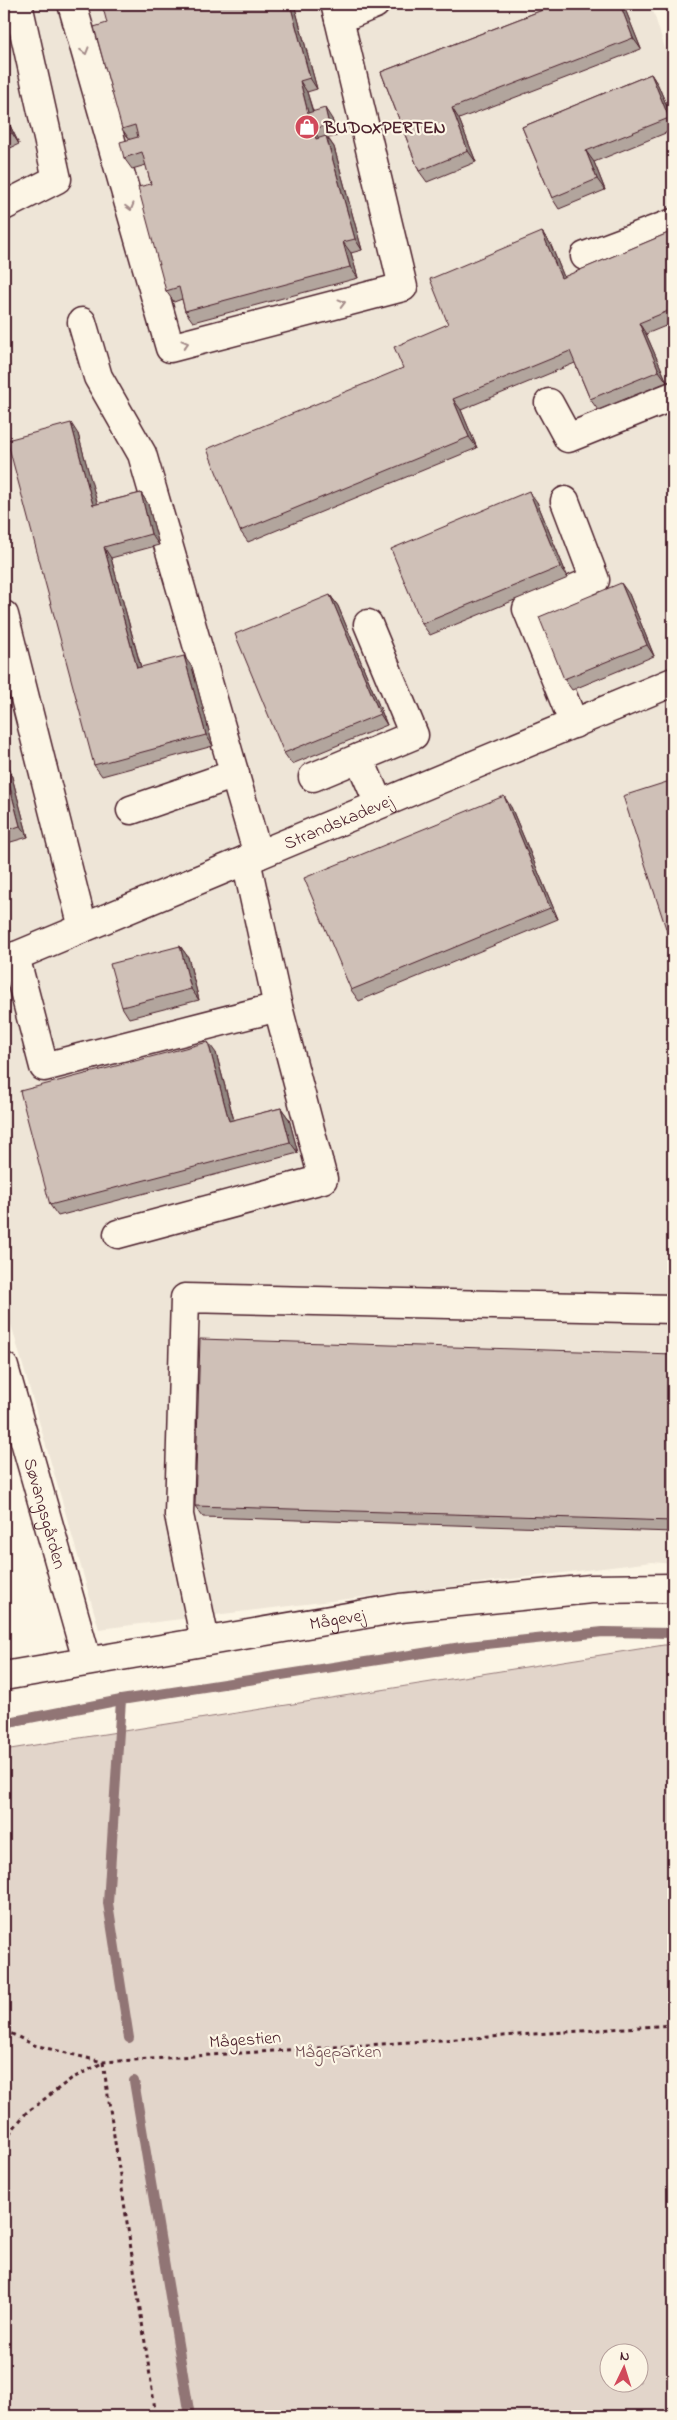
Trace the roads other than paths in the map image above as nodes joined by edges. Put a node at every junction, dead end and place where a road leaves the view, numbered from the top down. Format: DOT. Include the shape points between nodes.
graph roads {
  1 [pos="18,4"];
  2 [pos="72,4"];
  3 [pos="375,4"];
  4 [pos="337,11"];
  5 [pos="4,206"];
  6 [pos="673,223"];
  7 [pos="585,256"];
  8 [pos="82,322"];
  9 [pos="673,396"];
  10 [pos="549,403"];
  11 [pos="565,501"];
  12 [pos="4,615"];
  13 [pos="368,624"];
  14 [pos="673,682"];
  15 [pos="574,724"];
  16 [pos="359,758"];
  17 [pos="235,774"];
  18 [pos="313,777"];
  19 [pos="379,804"];
  20 [pos="131,810"];
  21 [pos="252,857"];
  22 [pos="83,928"];
  23 [pos="9,959"];
  24 [pos="278,1007"];
  25 [pos="118,1234"];
  26 [pos="673,1309"];
  27 [pos="4,1367"];
  28 [pos="673,1588"];
  29 [pos="205,1640"];
  30 [pos="87,1660"];
  31 [pos="4,1676"];
  1 -- 5 [label="street" via="57,179"];
  2 -- 4 [label="street, one-way" via="170,348 403,287"];
  3 -- 4 [label="street"];
  6 -- 7 [label="street"];
  8 -- 17 [label="street" via="98,377 142,454"];
  9 -- 10 [label="street" via="568,438"];
  11 -- 15 [label="street" via="595,580 527,609"];
  12 -- 22 [label="street"];
  13 -- 16 [label="street" via="414,735"];
  14 -- 15 [label="street, Strandskadevej"];
  15 -- 19 [label="street, Strandskadevej"];
  16 -- 18 [label="street"];
  16 -- 19 [label="street"];
  17 -- 20 [label="street"];
  17 -- 21 [label="street"];
  19 -- 21 [label="street, Strandskadevej"];
  21 -- 22 [label="street, Strandskadevej"];
  21 -- 24 [label="street"];
  22 -- 23 [label="street, Strandskadevej"];
  23 -- 24 [label="street" via="44,1067"];
  24 -- 25 [label="street" via="323,1179"];
  26 -- 29 [label="street" via="185,1298 179,1515"];
  27 -- 30 [label="street, Søvangsgården"];
  28 -- 29 [label="street, Mågevej" via="591,1589 400,1608"];
  29 -- 30 [label="street, Mågevej"];
  30 -- 31 [label="street, Mågevej"];
}
